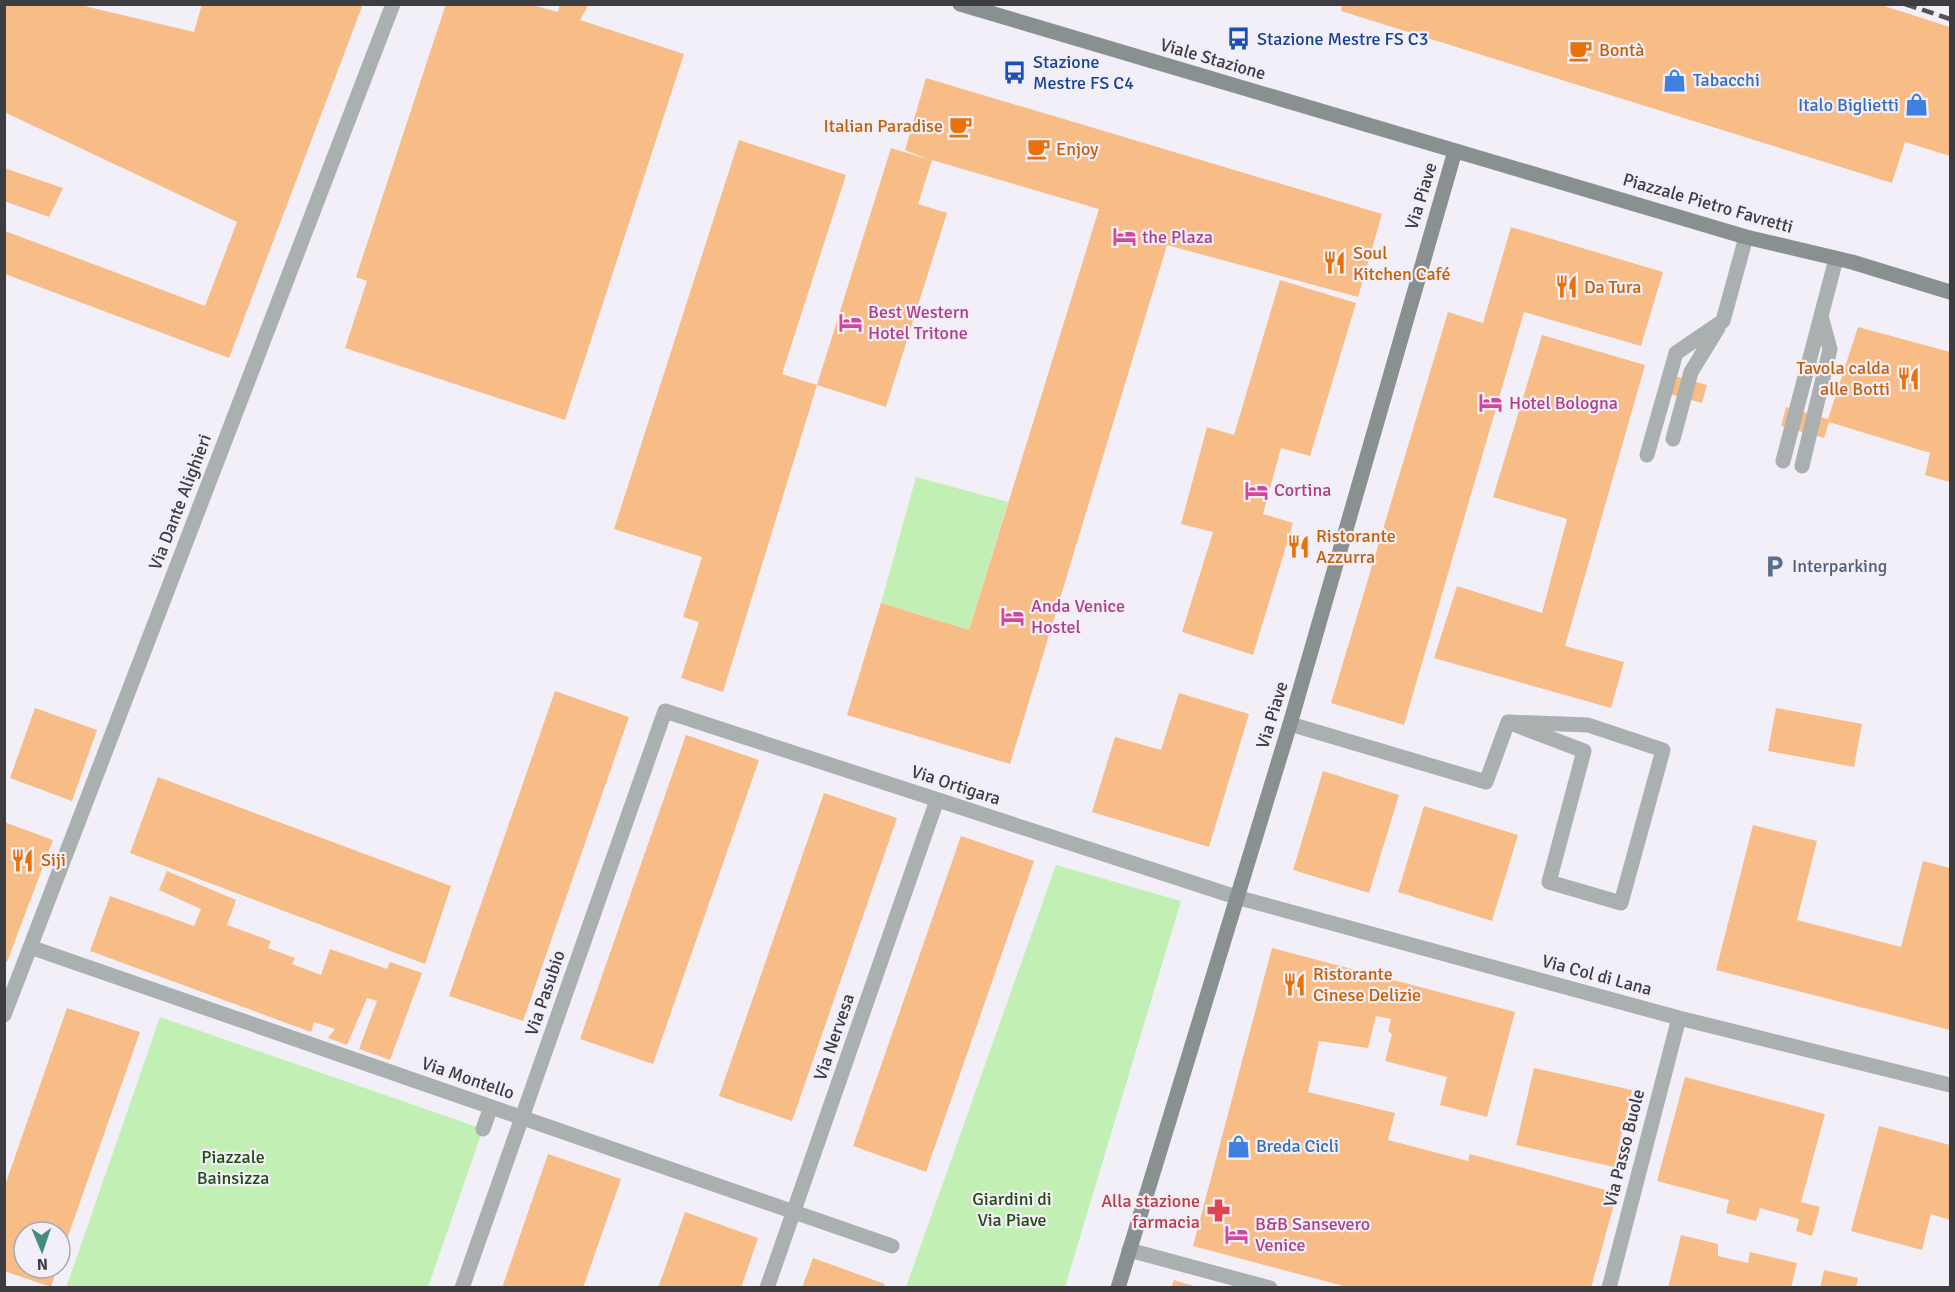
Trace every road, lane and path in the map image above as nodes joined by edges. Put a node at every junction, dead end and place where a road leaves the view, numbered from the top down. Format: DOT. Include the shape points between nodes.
graph roads {
  1 [pos="393,4"];
  2 [pos="960,4"];
  3 [pos="1455,151"];
  4 [pos="1746,237"];
  5 [pos="1836,259"];
  6 [pos="1950,292"];
  7 [pos="1821,316"];
  8 [pos="1723,321"];
  9 [pos="1673,440"];
  10 [pos="1647,455"];
  11 [pos="1783,461"];
  12 [pos="1802,466"];
  13 [pos="665,711"];
  14 [pos="1508,722"];
  15 [pos="1290,724"];
  16 [pos="937,800"];
  17 [pos="1236,897"];
  18 [pos="30,947"];
  19 [pos="4,1015"];
  20 [pos="1679,1018"];
  21 [pos="1950,1085"];
  22 [pos="490,1107"];
  23 [pos="522,1117"];
  24 [pos="483,1129"];
  25 [pos="793,1212"];
  26 [pos="892,1246"];
  27 [pos="1129,1250"];
  28 [pos="462,1287"];
  29 [pos="767,1287"];
  30 [pos="1118,1287"];
  31 [pos="1270,1287"];
  32 [pos="1609,1287"];
  1 -- 18 [label="street, Via Dante Alighieri"];
  2 -- 3 [label="street, Viale Stazione"];
  3 -- 4 [label="street, Piazzale Pietro Favretti"];
  3 -- 15 [label="street, Via Piave"];
  4 -- 5 [label="street, Piazzale Pietro Favretti"];
  4 -- 8 [label="street"];
  5 -- 6 [label="street, Piazzale Pietro Favretti"];
  5 -- 7 [label="street"];
  7 -- 11 [label="street"];
  7 -- 12 [label="street" via="1830,349"];
  8 -- 9 [label="street" via="1691,372"];
  8 -- 10 [label="street" via="1676,353"];
  13 -- 16 [label="street, Via Ortigara"];
  13 -- 23 [label="street, Via Pasubio"];
  14 -- 14 [label="street" via="1584,751 1549,882 1621,903 1663,750 1588,725"];
  14 -- 15 [label="street" via="1486,782"];
  15 -- 17 [label="street, Via Piave"];
  16 -- 17 [label="street, Via Ortigara"];
  16 -- 25 [label="street, Via Nervesa"];
  17 -- 20 [label="street, Via Col di Lana"];
  17 -- 27 [label="street, Via Piave"];
  18 -- 19 [label="street, Via Dante Alighieri"];
  18 -- 22 [label="street, Via Montello"];
  20 -- 21 [label="street, Via Col di Lana"];
  20 -- 32 [label="street, Via Passo Buole"];
  22 -- 23 [label="street, Via Montello"];
  22 -- 24 [label="street"];
  23 -- 25 [label="street, Via Montello"];
  23 -- 28 [label="street, Via Pasubio"];
  25 -- 26 [label="street, Via Montello"];
  25 -- 29 [label="street, Via Nervesa"];
  27 -- 30 [label="street, Via Piave"];
  27 -- 31 [label="street"];
}
